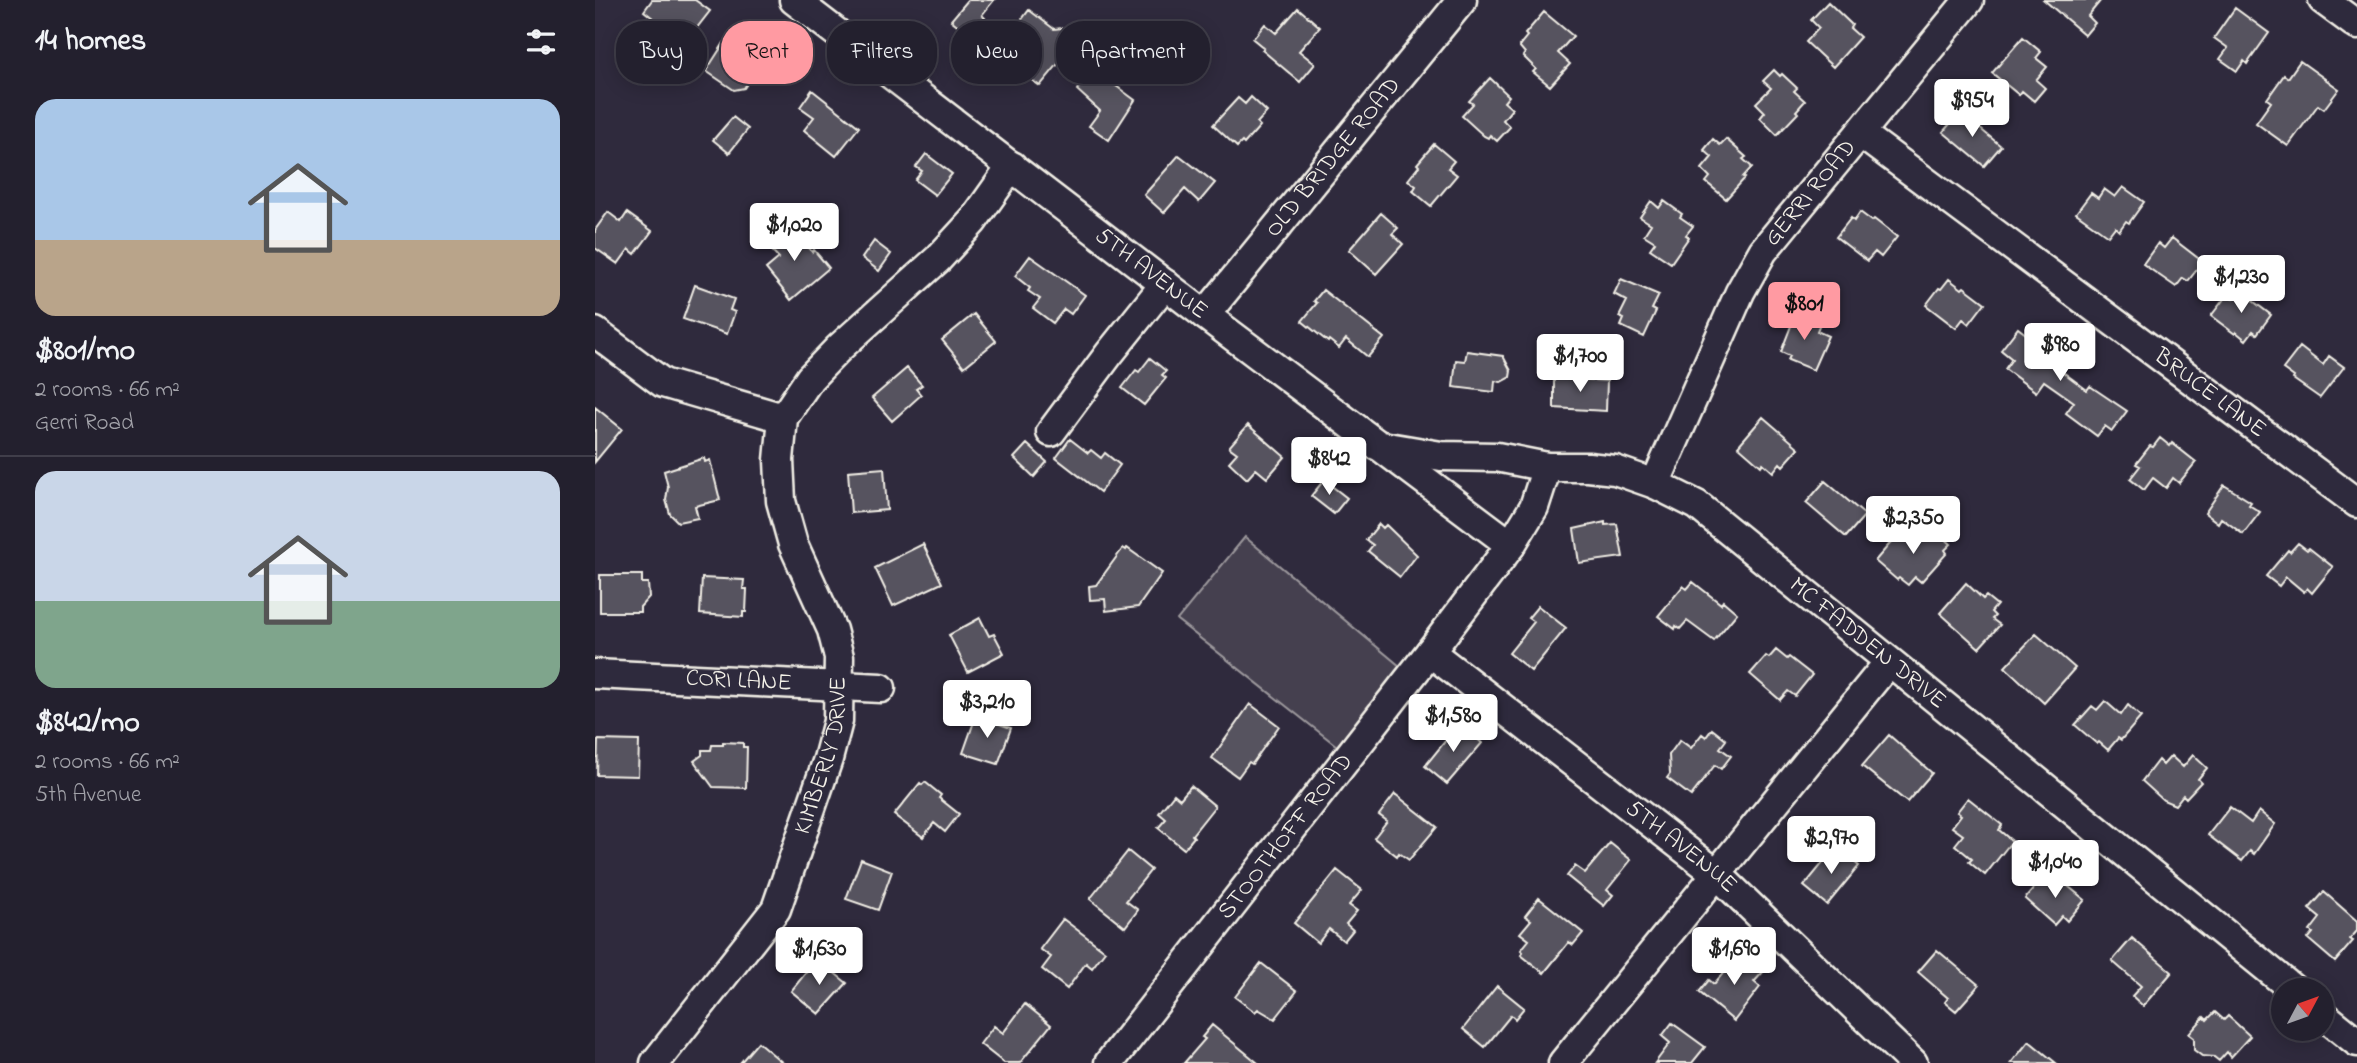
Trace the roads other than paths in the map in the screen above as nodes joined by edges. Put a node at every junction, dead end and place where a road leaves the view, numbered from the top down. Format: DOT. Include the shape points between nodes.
graph roads {
  1 [pos="794,0"];
  2 [pos="1462,0"];
  3 [pos="1969,0"];
  4 [pos="2323,0"];
  5 [pos="2357,25"];
  6 [pos="1860,133"];
  7 [pos="1012,166"];
  8 [pos="1165,284"];
  9 [pos="1205,315"];
  10 [pos="595,332"];
  11 [pos="783,418"];
  12 [pos="1051,432"];
  13 [pos="1376,445"];
  14 [pos="1546,467"];
  15 [pos="1655,484"];
  16 [pos="2357,503"];
  17 [pos="1511,545"];
  18 [pos="1430,653"];
  19 [pos="1889,662"];
  20 [pos="595,674"];
  21 [pos="840,685"];
  22 [pos="881,688"];
  23 [pos="1717,874"];
  24 [pos="2279,978"];
  25 [pos="2335,1024"];
  26 [pos="2357,1041"];
  27 [pos="655,1063"];
  28 [pos="1109,1063"];
  29 [pos="1563,1063"];
  30 [pos="1913,1063"];
  1 -- 7 [label="street, 5TH AVENUE"];
  2 -- 9 [label="street, OLD BRIDGE ROAD"];
  3 -- 6 [label="street, GERRI ROAD"];
  4 -- 5 [label="street"];
  6 -- 15 [label="street, GERRI ROAD" via="1763,251 1740,292"];
  6 -- 16 [label="street, BRUCE LANE"];
  7 -- 8 [label="street, 5TH AVENUE"];
  7 -- 11 [label="street, KIMBERLY DRIVE" via="973,221 810,378"];
  8 -- 9 [label="street, 5TH AVENUE"];
  8 -- 12 [label="street"];
  9 -- 13 [label="street, 5TH AVENUE"];
  10 -- 11 [label="street" via="663,383"];
  11 -- 21 [label="street, KIMBERLY DRIVE" via="781,501 793,544 832,630"];
  13 -- 14 [label="street, MC FADDEN DRIVE" via="1441,456 1497,457"];
  13 -- 17 [label="street, 5TH AVENUE"];
  14 -- 15 [label="street, MC FADDEN DRIVE" via="1615,470"];
  14 -- 17 [label="street, STOOTHOFF ROAD" via="1534,507"];
  15 -- 19 [label="street, MC FADDEN DRIVE" via="1697,505"];
  17 -- 18 [label="street, STOOTHOFF ROAD"];
  18 -- 23 [label="street, 5TH AVENUE"];
  18 -- 28 [label="street, STOOTHOFF ROAD"];
  19 -- 23 [label="street"];
  19 -- 24 [label="street, MC FADDEN DRIVE"];
  20 -- 21 [label="street, CORI LANE"];
  21 -- 22 [label="street, CORI LANE"];
  21 -- 27 [label="street, KIMBERLY DRIVE" via="838,721 828,759 776,909"];
  23 -- 29 [label="street"];
  23 -- 30 [label="street, 5TH AVENUE"];
  25 -- 26 [label="street"];
}
